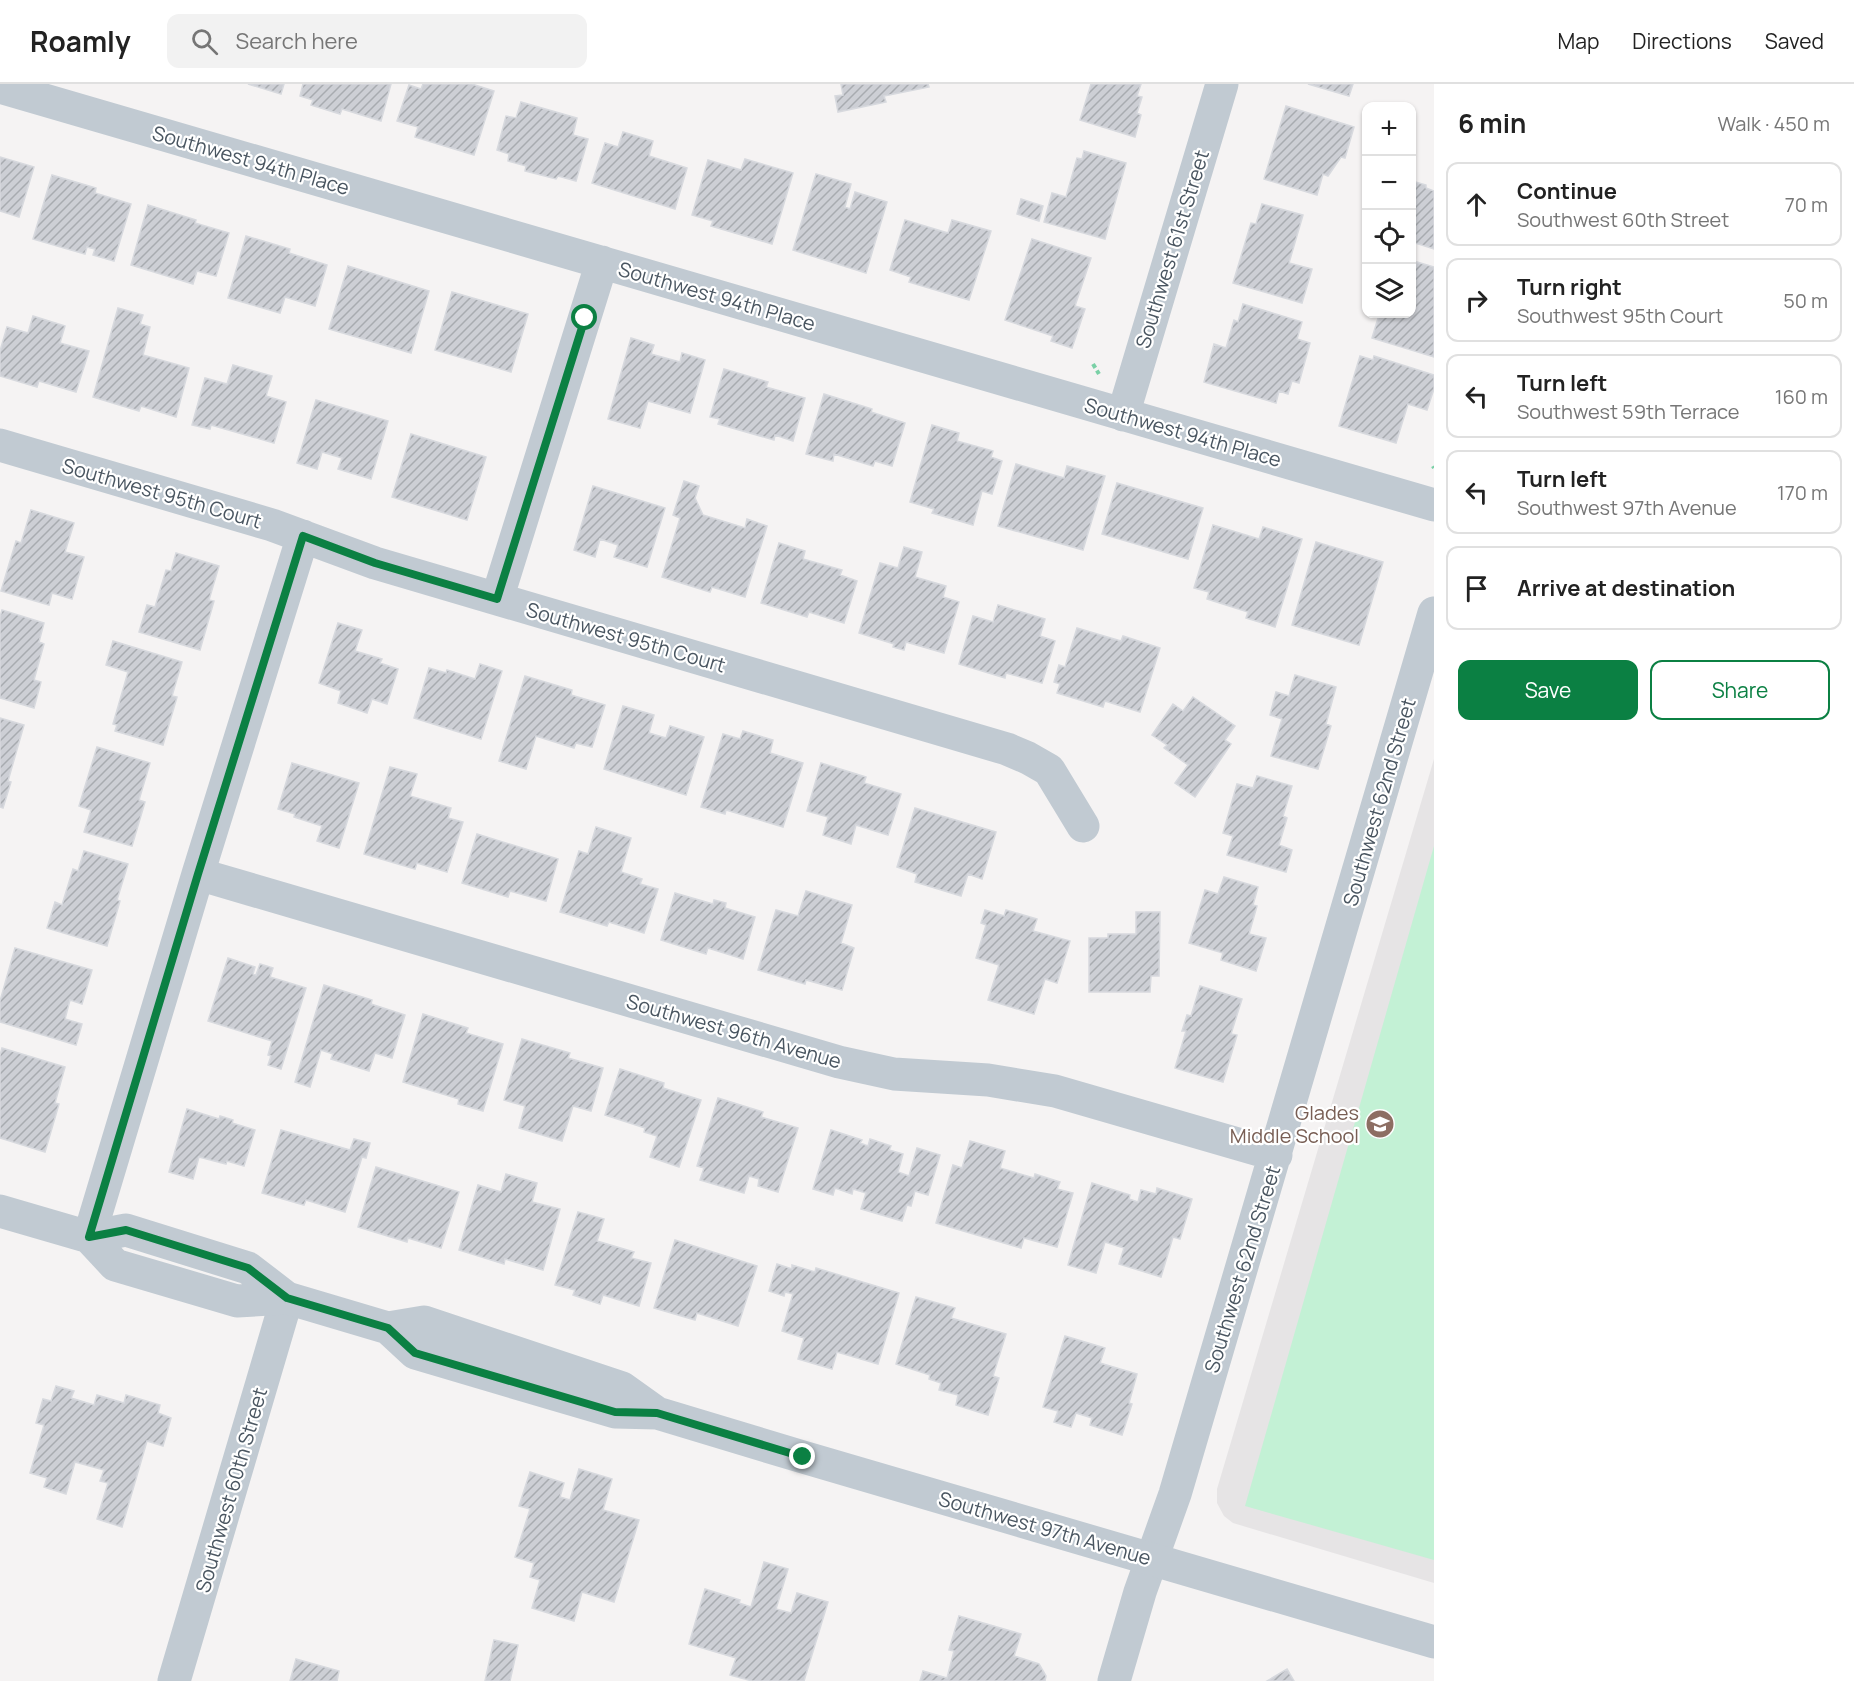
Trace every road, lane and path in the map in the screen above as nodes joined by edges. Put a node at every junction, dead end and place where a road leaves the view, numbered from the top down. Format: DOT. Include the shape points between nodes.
graph roads {
  1 [pos="1222,84"];
  2 [pos="0,87"];
  3 [pos="602,262"];
  4 [pos="1123,415"];
  5 [pos="0,445"];
  6 [pos="1434,505"];
  7 [pos="303,536"];
  8 [pos="497,599"];
  9 [pos="1434,613"];
  10 [pos="1083,826"];
  11 [pos="198,874"];
  12 [pos="1276,1155"];
  13 [pos="0,1211"];
  14 [pos="89,1237"];
  15 [pos="287,1298"];
  16 [pos="1152,1559"];
  17 [pos="1434,1642"];
  18 [pos="174,1681"];
  19 [pos="1114,1681"];
  1 -- 4 [label="street, Southwest 61st Street"];
  2 -- 3 [label="street, Southwest 94th Place"];
  3 -- 4 [label="street, Southwest 94th Place"];
  3 -- 8 [label="street"];
  4 -- 6 [label="street, Southwest 94th Place"];
  5 -- 7 [label="street, Southwest 95th Court"];
  7 -- 8 [label="street, Southwest 95th Court" via="375,563"];
  7 -- 11 [label="street"];
  8 -- 10 [label="street, Southwest 95th Court" via="1007,749 1049,770"];
  9 -- 12 [label="street, Southwest 62nd Street"];
  11 -- 12 [label="street, Southwest 96th Avenue" via="838,1062 894,1074 988,1080 1055,1091"];
  11 -- 14 [label="street"];
  12 -- 16 [label="street, Southwest 62nd Street"];
  13 -- 14 [label="street"];
  14 -- 15 [label="street, Southwest 97th Avenue" via="115,1265 237,1301"];
  15 -- 16 [label="street, Southwest 97th Avenue" via="388,1328 415,1353 615,1412 657,1413"];
  15 -- 18 [label="street, Southwest 60th Street"];
  16 -- 17 [label="street, Southwest 97th Avenue"];
  16 -- 19 [label="street, Southwest 62nd Street"];
}
